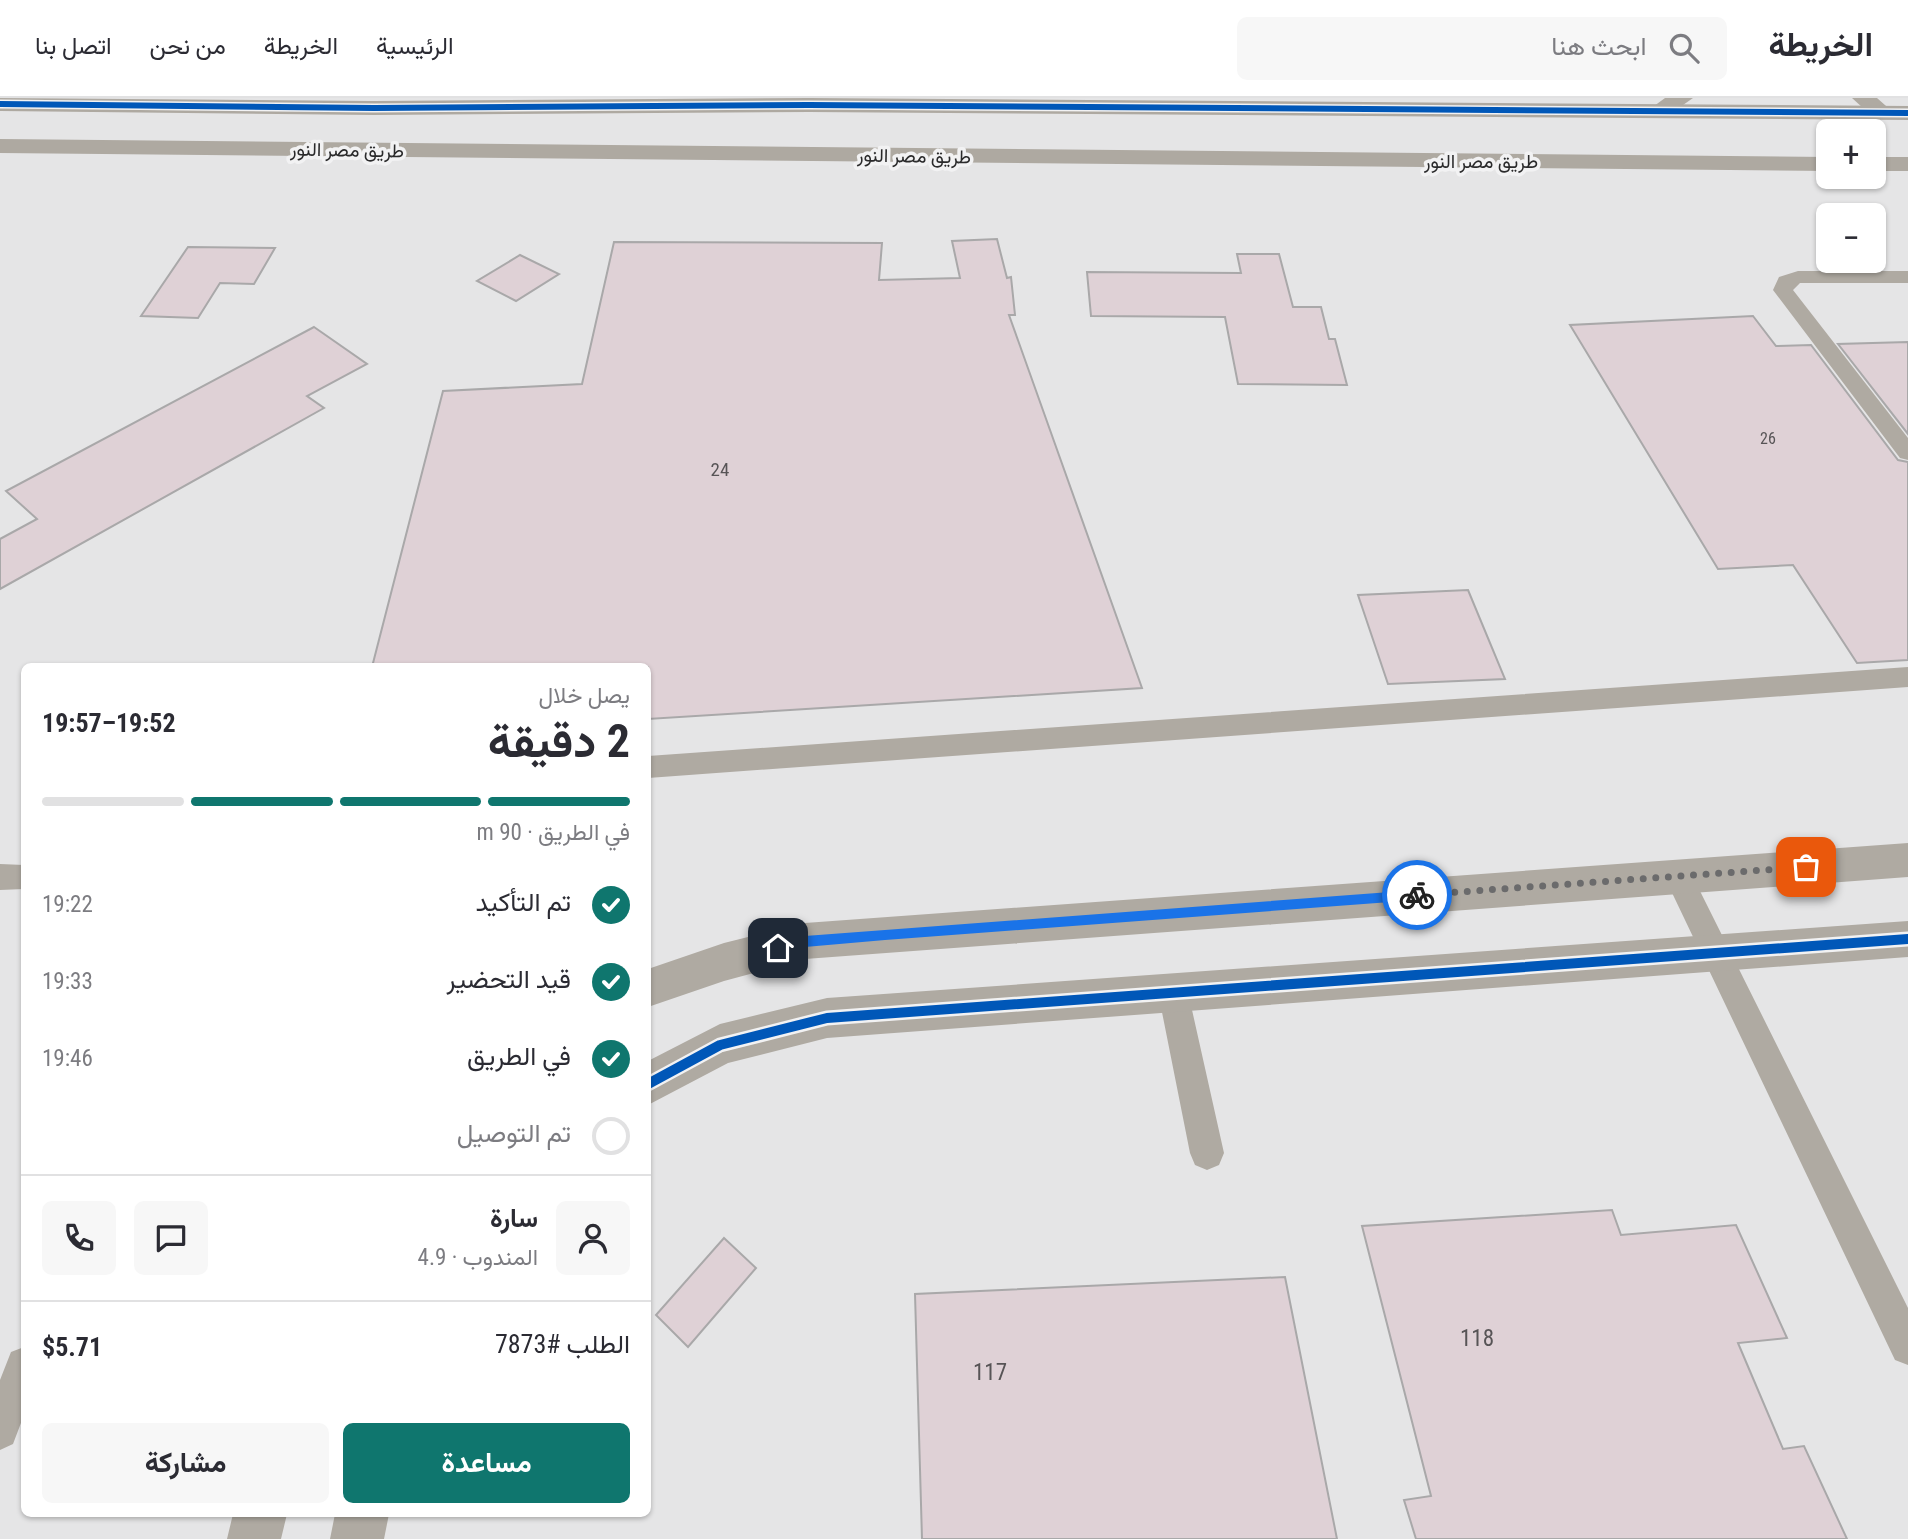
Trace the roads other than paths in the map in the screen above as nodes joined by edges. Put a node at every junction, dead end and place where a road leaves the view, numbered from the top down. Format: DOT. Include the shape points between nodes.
graph roads {
  1 [pos="312,98"];
  2 [pos="1682,98"];
  3 [pos="1863,98"];
  4 [pos="810,101"];
  5 [pos="0,104"];
  6 [pos="374,108"];
  7 [pos="1658,111"];
  8 [pos="1882,113"];
  9 [pos="1908,113"];
  10 [pos="0,146"];
  11 [pos="226,148"];
  12 [pos="793,155"];
  13 [pos="0,162"];
  14 [pos="1816,164"];
  15 [pos="1886,164"];
  16 [pos="1908,164"];
  17 [pos="1908,278"];
  18 [pos="1908,453"];
  19 [pos="1908,677"];
  20 [pos="651,767"];
  21 [pos="1908,860"];
  22 [pos="1678,876"];
  23 [pos="0,877"];
  24 [pos="21,877"];
  25 [pos="1908,939"];
  26 [pos="1715,953"];
  27 [pos="651,987"];
  28 [pos="1172,992"];
  29 [pos="651,1082"];
  30 [pos="1207,1153"];
  31 [pos="1908,1347"];
  32 [pos="21,1373"];
  33 [pos="0,1431"];
  34 [pos="259,1517"];
  35 [pos="361,1517"];
  36 [pos="254,1539"];
  37 [pos="357,1539"];
  1 -- 6 [label="street"];
  2 -- 7 [label="street"];
  3 -- 8 [label="street"];
  4 -- 6 [label="street, طريق مصر النور"];
  4 -- 7 [label="street, طريق مصر النور"];
  4 -- 12 [label="street"];
  5 -- 6 [label="street, طريق مصر النور"];
  7 -- 8 [label="street, طريق مصر النور"];
  8 -- 9 [label="street, طريق مصر النور"];
  10 -- 11 [label="street, طريق مصر النور"];
  11 -- 12 [label="street, طريق مصر النور"];
  11 -- 13 [label="street"];
  12 -- 14 [label="street, طريق مصر النور"];
  15 -- 16 [label="street"];
  17 -- 18 [label="lane" via="1798,277 1786,281 1783,290"];
  19 -- 20 [label="lane"];
  21 -- 22 [label="street"];
  22 -- 26 [label="lane"];
  22 -- 27 [label="street" via="805,941"];
  23 -- 24 [label="lane"];
  25 -- 26 [label="street"];
  26 -- 28 [label="street"];
  26 -- 31 [label="lane"];
  28 -- 29 [label="street" via="827,1018 720,1045"];
  28 -- 30 [label="lane"];
  32 -- 33 [label="lane"];
  34 -- 36 [label="street"];
  35 -- 37 [label="street"];
}
